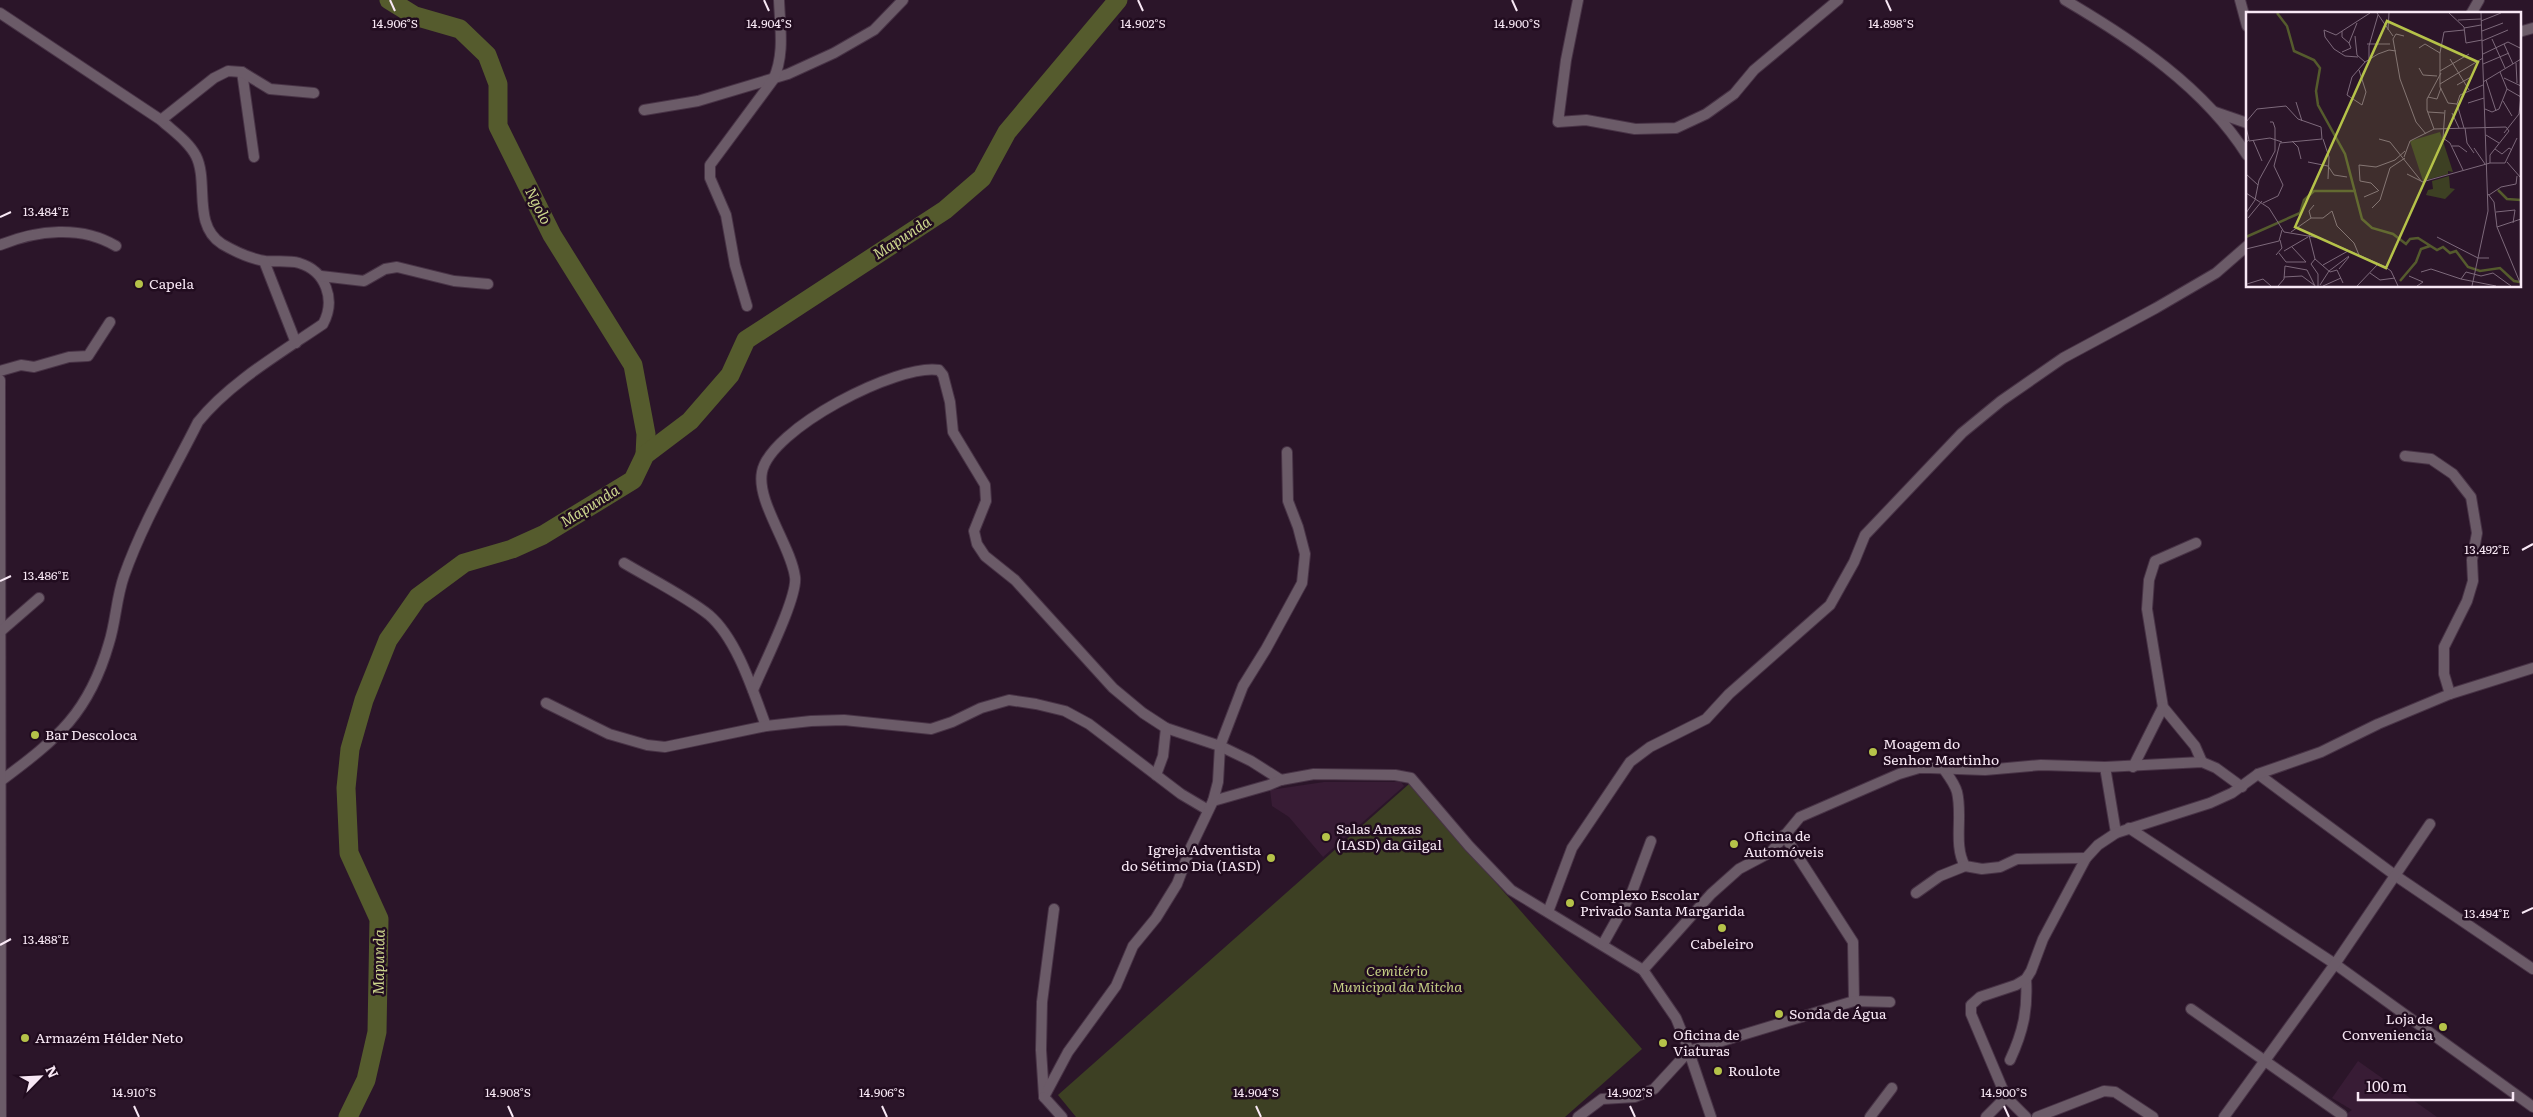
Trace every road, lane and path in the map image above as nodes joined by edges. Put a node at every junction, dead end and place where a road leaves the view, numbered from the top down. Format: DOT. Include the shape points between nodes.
graph roads {
  1 [pos="778,0"];
  2 [pos="903,0"];
  3 [pos="1578,0"];
  4 [pos="1838,0"];
  5 [pos="2065,0"];
  6 [pos="2240,0"];
  7 [pos="2479,0"];
  8 [pos="2472,12"];
  9 [pos="0,13"];
  10 [pos="2246,22"];
  11 [pos="2533,28"];
  12 [pos="2520,32"];
  13 [pos="242,72"];
  14 [pos="773,80"];
  15 [pos="314,93"];
  16 [pos="644,110"];
  17 [pos="2216,112"];
  18 [pos="161,120"];
  19 [pos="2246,122"];
  20 [pos="2246,154"];
  21 [pos="254,157"];
  22 [pos="0,245"];
  23 [pos="116,246"];
  24 [pos="2246,247"];
  25 [pos="264,261"];
  26 [pos="321,276"];
  27 [pos="488,284"];
  28 [pos="747,306"];
  29 [pos="110,322"];
  30 [pos="296,343"];
  31 [pos="0,371"];
  32 [pos="0,380"];
  33 [pos="1287,452"];
  34 [pos="2404,456"];
  35 [pos="2196,543"];
  36 [pos="624,563"];
  37 [pos="39,598"];
  38 [pos="1,631"];
  39 [pos="1,654"];
  40 [pos="2533,668"];
  41 [pos="753,690"];
  42 [pos="2450,694"];
  43 [pos="546,703"];
  44 [pos="2163,707"];
  45 [pos="1,715"];
  46 [pos="766,726"];
  47 [pos="1166,728"];
  48 [pos="1220,746"];
  49 [pos="2202,762"];
  50 [pos="2133,766"];
  51 [pos="2105,767"];
  52 [pos="1944,768"];
  53 [pos="2258,774"];
  54 [pos="1156,775"];
  55 [pos="2,780"];
  56 [pos="1280,780"];
  57 [pos="2242,787"];
  58 [pos="1213,801"];
  59 [pos="1208,810"];
  60 [pos="2430,824"];
  61 [pos="2129,828"];
  62 [pos="2116,833"];
  63 [pos="1784,836"];
  64 [pos="1651,841"];
  65 [pos="2086,858"];
  66 [pos="1965,866"];
  67 [pos="2396,876"];
  68 [pos="1916,892"];
  69 [pos="1054,908"];
  70 [pos="1548,912"];
  71 [pos="1603,944"];
  72 [pos="2335,964"];
  73 [pos="2533,969"];
  74 [pos="1643,970"];
  75 [pos="2026,979"];
  76 [pos="1854,1000"];
  77 [pos="1890,1002"];
  78 [pos="2191,1009"];
  79 [pos="1,1012"];
  80 [pos="1689,1052"];
  81 [pos="2010,1060"];
  82 [pos="2265,1060"];
  83 [pos="1892,1088"];
  84 [pos="1044,1097"];
  85 [pos="2006,1097"];
  86 [pos="2533,1107"];
  87 [pos="2342,1115"];
  88 [pos="2,1117"];
  89 [pos="1062,1117"];
  90 [pos="1578,1117"];
  91 [pos="1711,1117"];
  92 [pos="1870,1117"];
  93 [pos="1986,1117"];
  94 [pos="2026,1117"];
  95 [pos="2037,1117"];
  96 [pos="2153,1117"];
  97 [pos="2224,1117"];
  1 -- 14 [label="street" via="781,54"];
  2 -- 14 [label="street" via="874,30 834,53"];
  3 -- 4 [label="street" via="1558,122 1586,120 1635,129 1676,128 1706,114 1734,94 1754,70"];
  5 -- 17 [label="street" via="2147,55"];
  6 -- 10 [label="street"];
  7 -- 8 [label="street"];
  9 -- 18 [label="street"];
  11 -- 12 [label="street"];
  13 -- 15 [label="street" via="270,89"];
  13 -- 18 [label="street" via="228,71 214,78"];
  13 -- 21 [label="street"];
  14 -- 16 [label="street" via="698,101"];
  14 -- 28 [label="street" via="710,165 710,178 726,215"];
  17 -- 19 [label="street"];
  17 -- 20 [label="street"];
  18 -- 25 [label="street" via="195,154 201,169 201,198 210,231 221,243"];
  22 -- 23 [label="street" via="29,236 67,232 101,237"];
  24 -- 70 [label="street" via="2216,273 2063,358 1962,433 1864,535 1854,562 1830,605 1706,719 1658,743 1630,762 1572,848"];
  25 -- 26 [label="street" via="298,263"];
  25 -- 30 [label="street"];
  26 -- 27 [label="street" via="364,281 385,269 396,267 454,281"];
  26 -- 30 [label="street" via="328,295 327,316 323,324"];
  29 -- 31 [label="street" via="88,356"];
  30 -- 55 [label="street" via="210,407 198,422 124,576 100,675 72,722"];
  32 -- 38 [label="street"];
  33 -- 48 [label="street" via="1288,501 1305,554 1302,583 1243,686"];
  34 -- 42 [label="street" via="2431,459 2453,474 2471,497 2477,533 2472,560 2473,581 2467,601 2444,647 2444,674"];
  35 -- 44 [label="street" via="2156,561 2149,580 2147,610"];
  36 -- 41 [label="street" via="708,615 723,630"];
  37 -- 38 [label="street"];
  38 -- 39 [label="street"];
  39 -- 45 [label="street"];
  40 -- 42 [label="street"];
  41 -- 46 [label="street"];
  41 -- 47 [label="street" via="793,595 796,578 763,492 762,473 767,458 784,438 844,399 912,371 932,369 943,376 953,432 985,485 986,501 974,531 976,544 1021,587 1113,688"];
  42 -- 53 [label="street" via="2321,752"];
  43 -- 46 [label="street" via="610,734 665,747"];
  44 -- 49 [label="street" via="2195,746"];
  44 -- 50 [label="street"];
  45 -- 55 [label="street"];
  46 -- 54 [label="street" via="844,720 930,729 1009,700 1064,711 1089,724"];
  47 -- 48 [label="street"];
  47 -- 54 [label="street" via="1163,756"];
  48 -- 56 [label="street" via="1251,760"];
  48 -- 58 [label="street" via="1218,782"];
  49 -- 50 [label="street"];
  49 -- 57 [label="street"];
  50 -- 51 [label="street"];
  51 -- 52 [label="street"];
  51 -- 62 [label="street"];
  52 -- 63 [label="street" via="1919,768 1848,795 1800,818"];
  52 -- 66 [label="street" via="1957,791 1961,822 1958,854"];
  53 -- 57 [label="street"];
  53 -- 67 [label="street"];
  54 -- 59 [label="street"];
  55 -- 79 [label="street"];
  56 -- 58 [label="street"];
  56 -- 70 [label="street" via="1314,774 1411,778 1511,890"];
  57 -- 61 [label="street" via="2210,803"];
  58 -- 59 [label="street"];
  59 -- 84 [label="street" via="1177,884 1156,918 1133,946 1116,986 1068,1052"];
  60 -- 67 [label="street"];
  61 -- 62 [label="street"];
  61 -- 72 [label="street"];
  62 -- 65 [label="street"];
  63 -- 74 [label="street" via="1771,852 1739,869 1711,894"];
  63 -- 76 [label="street" via="1853,942"];
  64 -- 71 [label="street" via="1632,892"];
  65 -- 66 [label="street" via="2017,859 2000,867 1982,869"];
  65 -- 75 [label="street" via="2043,939"];
  66 -- 68 [label="street" via="1940,876"];
  67 -- 72 [label="street"];
  67 -- 73 [label="street"];
  69 -- 84 [label="street" via="1042,1002"];
  70 -- 71 [label="street"];
  71 -- 74 [label="street"];
  72 -- 82 [label="street"];
  72 -- 86 [label="street"];
  74 -- 80 [label="street" via="1676,1018"];
  75 -- 81 [label="street" via="2028,1002 2025,1020"];
  75 -- 85 [label="street" via="1980,997 1971,1005 1971,1014"];
  76 -- 77 [label="street"];
  76 -- 80 [label="street"];
  78 -- 82 [label="street"];
  79 -- 88 [label="street"];
  80 -- 90 [label="street" via="1648,1092 1636,1097 1602,1099"];
  80 -- 91 [label="street"];
  82 -- 87 [label="street"];
  82 -- 97 [label="street"];
  83 -- 92 [label="street"];
  84 -- 89 [label="street"];
  85 -- 93 [label="street"];
  85 -- 94 [label="street"];
  95 -- 96 [label="street" via="2104,1091 2115,1092"];
}
